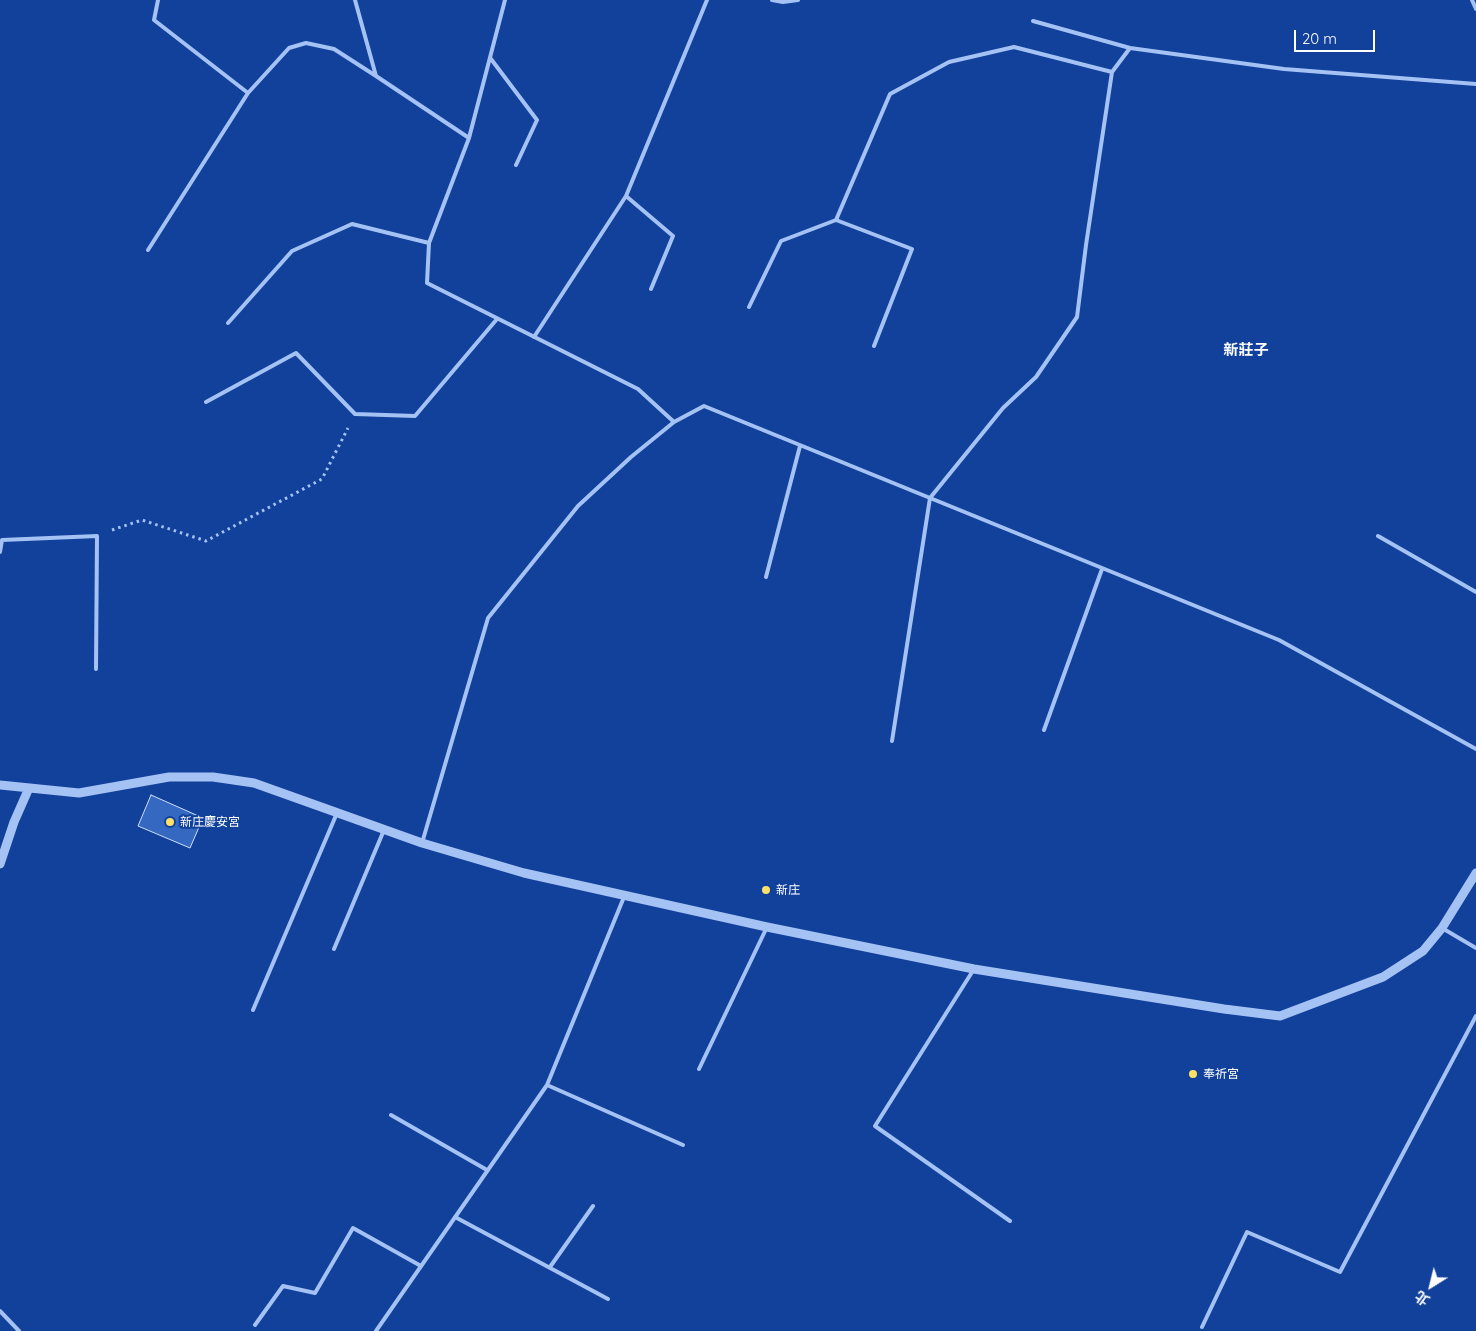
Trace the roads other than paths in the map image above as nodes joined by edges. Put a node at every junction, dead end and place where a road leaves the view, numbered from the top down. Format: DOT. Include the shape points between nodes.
graph roads {
  1 [pos="158,0"];
  2 [pos="355,0"];
  3 [pos="505,0"];
  4 [pos="707,0"];
  5 [pos="772,0"];
  6 [pos="798,0"];
  7 [pos="1472,0"];
  8 [pos="1476,9"];
  9 [pos="1033,21"];
  10 [pos="1130,48"];
  11 [pos="490,59"];
  12 [pos="1112,72"];
  13 [pos="376,76"];
  14 [pos="1476,84"];
  15 [pos="248,93"];
  16 [pos="469,138"];
  17 [pos="516,165"];
  18 [pos="626,196"];
  19 [pos="836,220"];
  20 [pos="429,243"];
  21 [pos="148,250"];
  22 [pos="652,289"];
  23 [pos="749,307"];
  24 [pos="497,319"];
  25 [pos="228,323"];
  26 [pos="534,337"];
  27 [pos="874,346"];
  28 [pos="206,402"];
  29 [pos="674,422"];
  30 [pos="800,446"];
  31 [pos="930,498"];
  32 [pos="1378,536"];
  33 [pos="0,552"];
  34 [pos="1102,569"];
  35 [pos="766,577"];
  36 [pos="1476,592"];
  37 [pos="96,669"];
  38 [pos="1044,730"];
  39 [pos="892,741"];
  40 [pos="1476,749"];
  41 [pos="0,785"];
  42 [pos="29,788"];
  43 [pos="338,813"];
  44 [pos="384,830"];
  45 [pos="422,843"];
  46 [pos="0,864"];
  47 [pos="1476,873"];
  48 [pos="624,896"];
  49 [pos="767,928"];
  50 [pos="1442,928"];
  51 [pos="1476,948"];
  52 [pos="334,949"];
  53 [pos="974,969"];
  54 [pos="253,1010"];
  55 [pos="1476,1016"];
  56 [pos="699,1068"];
  57 [pos="547,1085"];
  58 [pos="391,1115"];
  59 [pos="683,1145"];
  60 [pos="487,1170"];
  61 [pos="593,1206"];
  62 [pos="455,1217"];
  63 [pos="1010,1221"];
  64 [pos="421,1266"];
  65 [pos="550,1267"];
  66 [pos="608,1299"];
  67 [pos="0,1311"];
  68 [pos="255,1325"];
  69 [pos="1202,1327"];
  70 [pos="18,1331"];
  71 [pos="376,1331"];
  1 -- 15 [label="lane" via="154,20"];
  2 -- 13 [label="lane"];
  3 -- 11 [label="lane"];
  4 -- 18 [label="lane"];
  5 -- 6 [label="lane"];
  7 -- 8 [label="lane"];
  9 -- 10 [label="lane"];
  10 -- 12 [label="lane"];
  10 -- 14 [label="lane" via="1284,70"];
  11 -- 16 [label="lane"];
  11 -- 17 [label="lane" via="537,120"];
  12 -- 19 [label="lane" via="1014,47 941,66 890,94"];
  12 -- 31 [label="lane" via="1077,318 1036,377 1003,408"];
  13 -- 15 [label="lane" via="334,49 306,43 289,48"];
  13 -- 16 [label="lane"];
  15 -- 21 [label="lane"];
  16 -- 20 [label="lane"];
  18 -- 22 [label="lane" via="673,236"];
  18 -- 26 [label="lane"];
  19 -- 23 [label="lane" via="781,241"];
  19 -- 27 [label="lane" via="912,249"];
  20 -- 24 [label="lane" via="427,283"];
  20 -- 25 [label="lane" via="352,224 292,251"];
  24 -- 26 [label="lane"];
  24 -- 28 [label="lane" via="415,416 355,414 296,354"];
  26 -- 29 [label="lane" via="638,389"];
  29 -- 30 [label="lane" via="704,406"];
  29 -- 45 [label="lane" via="578,506 488,618"];
  30 -- 31 [label="lane"];
  30 -- 35 [label="lane"];
  31 -- 34 [label="lane"];
  31 -- 39 [label="lane"];
  32 -- 36 [label="lane"];
  33 -- 37 [label="lane" via="2,540 97,536"];
  34 -- 38 [label="lane"];
  34 -- 40 [label="lane" via="1279,640"];
  41 -- 42 [label="street"];
  42 -- 43 [label="street" via="79,793 170,777 213,777 254,782"];
  42 -- 46 [label="street"];
  43 -- 44 [label="street"];
  43 -- 54 [label="lane"];
  44 -- 45 [label="street"];
  44 -- 52 [label="lane"];
  45 -- 48 [label="street" via="524,873"];
  47 -- 50 [label="street"];
  48 -- 49 [label="street"];
  48 -- 57 [label="lane"];
  49 -- 53 [label="street"];
  49 -- 56 [label="lane"];
  50 -- 51 [label="lane"];
  50 -- 53 [label="street" via="1423,951 1383,977 1280,1016"];
  53 -- 63 [label="lane" via="875,1126"];
  55 -- 69 [label="lane" via="1340,1272 1247,1232"];
  57 -- 59 [label="lane"];
  57 -- 60 [label="lane"];
  58 -- 60 [label="lane"];
  60 -- 62 [label="lane"];
  61 -- 65 [label="lane"];
  62 -- 64 [label="lane"];
  62 -- 65 [label="lane"];
  64 -- 68 [label="lane" via="353,1228 315,1293 283,1286"];
  64 -- 71 [label="lane"];
  65 -- 66 [label="lane"];
  67 -- 70 [label="lane"];
}
